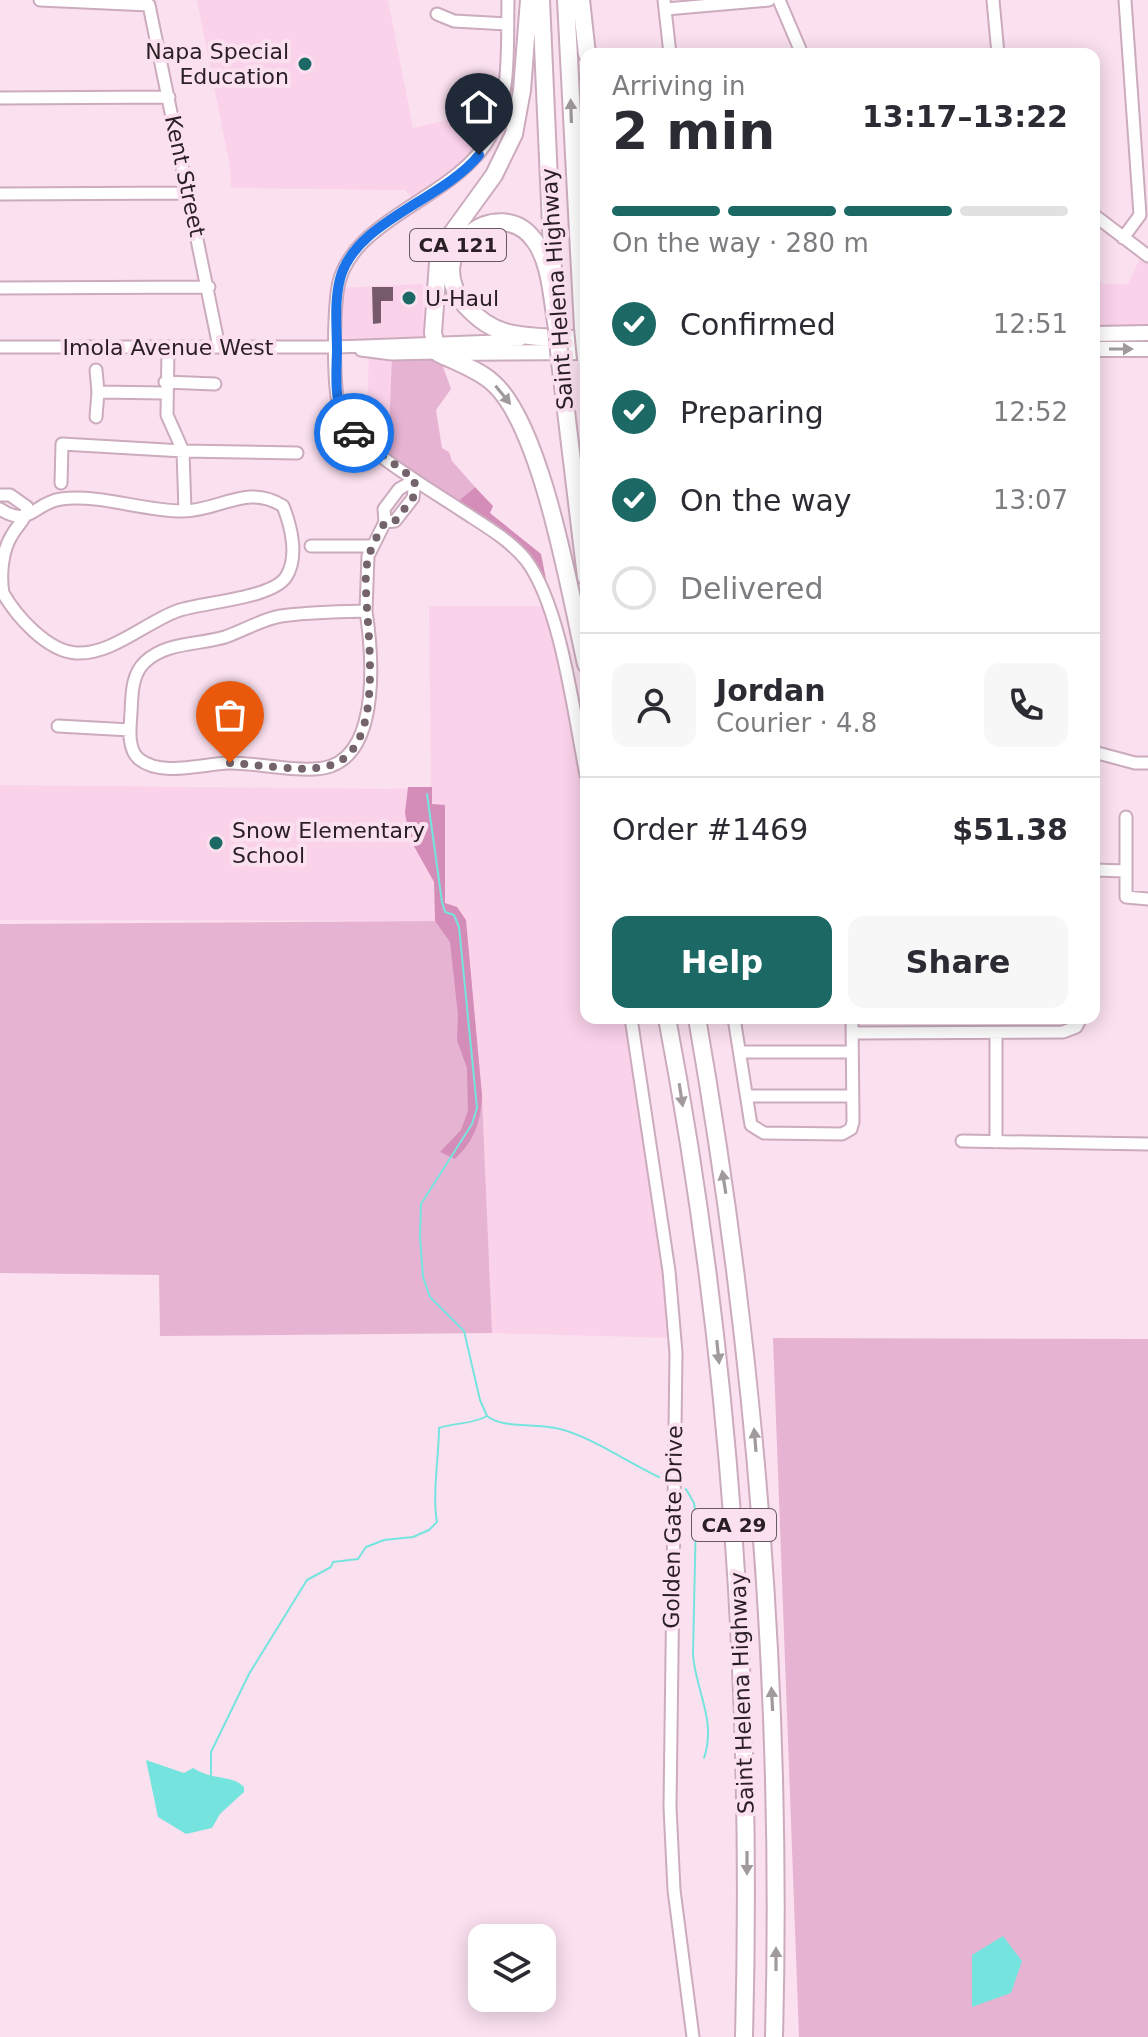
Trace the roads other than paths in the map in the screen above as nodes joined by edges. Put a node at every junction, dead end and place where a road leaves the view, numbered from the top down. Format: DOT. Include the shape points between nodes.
graph roads {
  1 [pos="40,0"];
  2 [pos="508,0"];
  3 [pos="529,0"];
  4 [pos="541,0"];
  5 [pos="566,0"];
  6 [pos="581,0"];
  7 [pos="769,0"];
  8 [pos="779,0"];
  9 [pos="993,0"];
  10 [pos="1125,0"];
  11 [pos="665,5"];
  12 [pos="437,14"];
  13 [pos="507,24"];
  14 [pos="586,48"];
  15 [pos="669,48"];
  16 [pos="799,48"];
  17 [pos="997,48"];
  18 [pos="169,97"];
  19 [pos="0,98"];
  20 [pos="1144,190"];
  21 [pos="188,193"];
  22 [pos="0,194"];
  23 [pos="1100,220"];
  24 [pos="1123,238"];
  25 [pos="1148,256"];
  26 [pos="209,287"];
  27 [pos="0,288"];
  28 [pos="580,314"];
  29 [pos="557,328"];
  30 [pos="1148,333"];
  31 [pos="1100,334"];
  32 [pos="580,336"];
  33 [pos="580,336"];
  34 [pos="0,347"];
  35 [pos="219,347"];
  36 [pos="337,347"];
  37 [pos="436,347"];
  38 [pos="168,348"];
  39 [pos="1100,349"];
  40 [pos="1148,349"];
  41 [pos="580,352"];
  42 [pos="96,370"];
  43 [pos="215,384"];
  44 [pos="165,387"];
  45 [pos="98,392"];
  46 [pos="96,417"];
  47 [pos="183,451"];
  48 [pos="297,453"];
  49 [pos="415,480"];
  50 [pos="61,483"];
  51 [pos="0,495"];
  52 [pos="0,509"];
  53 [pos="185,511"];
  54 [pos="26,517"];
  55 [pos="580,527"];
  56 [pos="311,546"];
  57 [pos="372,546"];
  58 [pos="366,611"];
  59 [pos="580,638"];
  60 [pos="58,726"];
  61 [pos="130,730"];
  62 [pos="580,746"];
  63 [pos="1100,754"];
  64 [pos="1148,763"];
  65 [pos="1126,817"];
  66 [pos="1100,870"];
  67 [pos="1126,871"];
  68 [pos="1148,899"];
  69 [pos="632,1024"];
  70 [pos="668,1024"];
  71 [pos="698,1024"];
  72 [pos="735,1024"];
  73 [pos="852,1024"];
  74 [pos="1078,1024"];
  75 [pos="852,1033"];
  76 [pos="996,1033"];
  77 [pos="740,1052"];
  78 [pos="852,1052"];
  79 [pos="747,1096"];
  80 [pos="852,1096"];
  81 [pos="962,1141"];
  82 [pos="996,1142"];
  83 [pos="1148,1144"];
  84 [pos="693,2037"];
  85 [pos="744,2037"];
  86 [pos="774,2037"];
  1 -- 18 [label="street, Kent Street" via="149,5"];
  2 -- 13 [label="street"];
  3 -- 37 [label="highway" via="514,134 438,262"];
  4 -- 29 [label="highway, Saint Helena Highway"];
  28 -- 5 [label="highway, Saint Helena Highway, one-way"];
  6 -- 14 [label="highway"];
  7 -- 11 [label="street"];
  8 -- 16 [label="street"];
  9 -- 17 [label="street"];
  10 -- 20 [label="street"];
  11 -- 15 [label="street"];
  12 -- 13 [label="street" via="454,21"];
  13 -- 36 [label="street" via="503,97 490,137 461,174 359,245 341,274 337,292"];
  18 -- 19 [label="street"];
  18 -- 21 [label="street, Kent Street"];
  20 -- 24 [label="street" via="1140,215"];
  21 -- 22 [label="street"];
  21 -- 26 [label="street, Kent Street"];
  23 -- 24 [label="street"];
  24 -- 25 [label="street"];
  26 -- 27 [label="street"];
  26 -- 35 [label="street, Kent Street"];
  29 -- 33 [label="highway, CA 121" via="544,259 528,233 500,223 483,226 462,240 451,262 452,279 473,313 506,332"];
  29 -- 55 [label="highway, Saint Helena Highway, bridge"];
  30 -- 31 [label="main road"];
  32 -- 37 [label="street, Imola Avenue West"];
  34 -- 38 [label="street, Imola Avenue West"];
  35 -- 36 [label="street, Imola Avenue West"];
  35 -- 38 [label="street, Imola Avenue West"];
  36 -- 37 [label="street, Imola Avenue West"];
  36 -- 49 [label="street" via="342,416 358,437"];
  37 -- 41 [label="main road"];
  37 -- 59 [label="highway, one-way" via="492,382 515,411 550,510"];
  38 -- 44 [label="street"];
  39 -- 40 [label="main road, one-way"];
  42 -- 45 [label="street"];
  43 -- 44 [label="street"];
  44 -- 45 [label="street"];
  44 -- 47 [label="street" via="167,415"];
  45 -- 46 [label="street"];
  47 -- 48 [label="street"];
  47 -- 50 [label="street" via="62,444"];
  47 -- 53 [label="street"];
  49 -- 57 [label="street" via="399,489 384,509 385,522"];
  49 -- 62 [label="street" via="508,543 537,576 555,625"];
  51 -- 54 [label="street" via="10,495 27,507"];
  52 -- 54 [label="street"];
  53 -- 54 [label="street" via="78,498 50,502"];
  53 -- 54 [label="street" via="260,495 272,499 283,506 290,523 288,575 279,585 178,611 94,651 77,653 61,650 40,635 3,593 5,553"];
  56 -- 57 [label="street"];
  57 -- 58 [label="street" via="365,576"];
  58 -- 61 [label="street" via="279,616 224,637 162,650 138,671"];
  58 -- 61 [label="street" via="371,649 368,707 360,736 331,766 230,763 161,768 139,759"];
  60 -- 61 [label="street"];
  63 -- 64 [label="street"];
  65 -- 67 [label="street"];
  66 -- 67 [label="street"];
  67 -- 68 [label="street" via="1126,897"];
  69 -- 84 [label="street, Golden Gate Drive" via="676,1353 670,1834"];
  70 -- 85 [label="highway, Saint Helena Highway / CA 29, one-way" via="703,1226 732,1496 746,1767"];
  86 -- 71 [label="highway, Saint Helena Highway / CA 29, one-way" via="775,1767 762,1522 735,1265"];
  72 -- 77 [label="street"];
  73 -- 75 [label="street"];
  74 -- 76 [label="street" via="1063,1032"];
  75 -- 76 [label="street"];
  75 -- 78 [label="street"];
  76 -- 82 [label="street"];
  77 -- 78 [label="street"];
  77 -- 79 [label="street"];
  78 -- 80 [label="street"];
  79 -- 80 [label="street"];
  79 -- 80 [label="street" via="751,1125 764,1133 842,1134 853,1122"];
  81 -- 82 [label="street"];
  82 -- 83 [label="street"];
}
